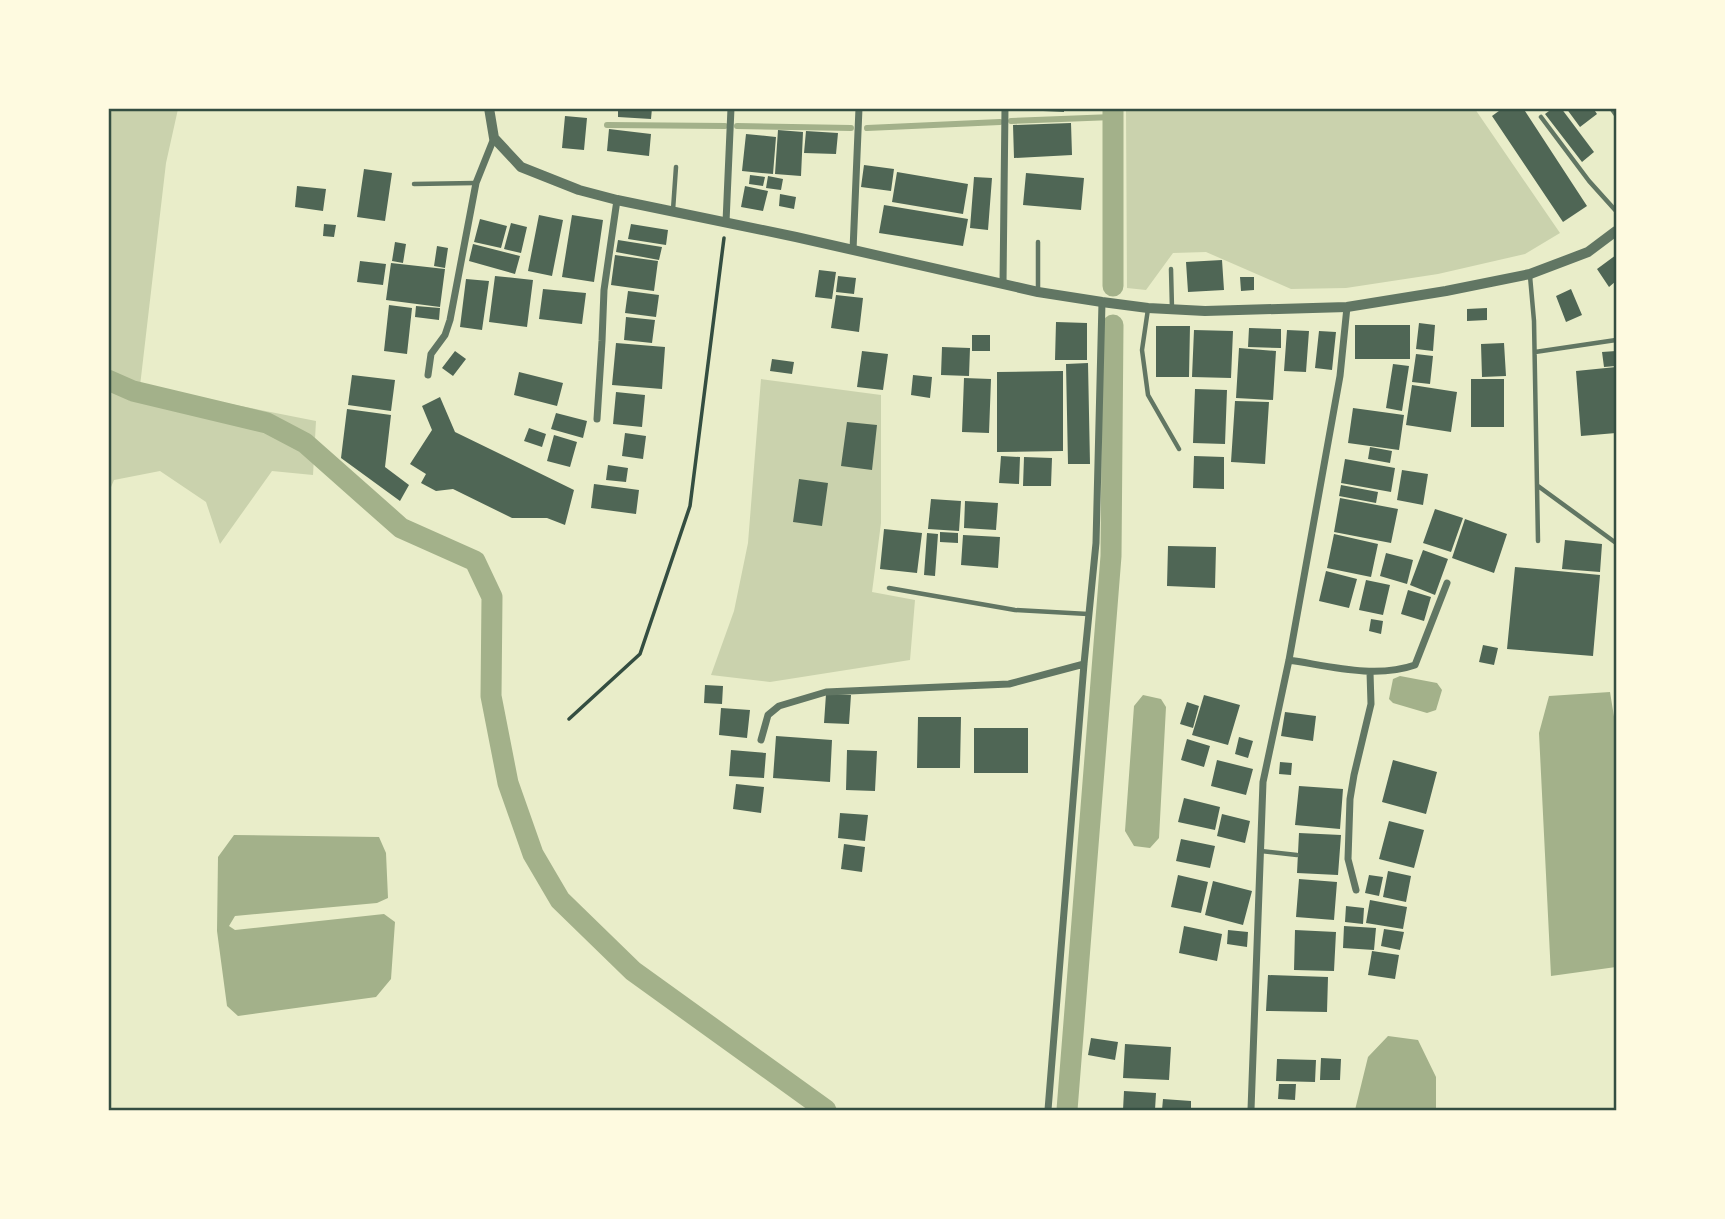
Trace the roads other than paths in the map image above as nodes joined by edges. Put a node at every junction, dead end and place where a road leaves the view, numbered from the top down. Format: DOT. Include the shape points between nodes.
graph roads {
  1 [pos="489,108"];
  2 [pos="731,108"];
  3 [pos="859,108"];
  4 [pos="1005,108"];
  5 [pos="1611,108"];
  6 [pos="1616,115"];
  7 [pos="1541,117"];
  8 [pos="494,138"];
  9 [pos="676,167"];
  10 [pos="476,183"];
  11 [pos="414,184"];
  12 [pos="617,200"];
  13 [pos="673,211"];
  14 [pos="1616,211"];
  15 [pos="726,222"];
  16 [pos="1616,231"];
  17 [pos="1038,242"];
  18 [pos="853,250"];
  19 [pos="1171,270"];
  20 [pos="1530,274"];
  21 [pos="1003,284"];
  22 [pos="1038,292"];
  23 [pos="1102,302"];
  24 [pos="1347,307"];
  25 [pos="1148,308"];
  26 [pos="1172,310"];
  27 [pos="1616,340"];
  28 [pos="1535,352"];
  29 [pos="428,375"];
  30 [pos="597,419"];
  31 [pos="1179,449"];
  32 [pos="1537,486"];
  33 [pos="1538,541"];
  34 [pos="1616,543"];
  35 [pos="1447,583"];
  36 [pos="889,588"];
  37 [pos="1089,614"];
  38 [pos="1289,660"];
  39 [pos="1084,664"];
  40 [pos="1370,672"];
  41 [pos="761,740"];
  42 [pos="1260,851"];
  43 [pos="1297,855"];
  44 [pos="1356,890"];
  45 [pos="1048,1111"];
  46 [pos="1251,1111"];
  1 -- 8 [label="street"];
  2 -- 15 [label="street"];
  3 -- 18 [label="street"];
  4 -- 21 [label="street"];
  5 -- 6 [label="lane"];
  7 -- 14 [label="lane"];
  8 -- 10 [label="street"];
  8 -- 12 [label="street" via="521,166"];
  9 -- 13 [label="lane"];
  10 -- 11 [label="lane"];
  10 -- 29 [label="street" via="450,320 431,354"];
  12 -- 13 [label="street"];
  12 -- 30 [label="street" via="604,289"];
  13 -- 15 [label="street"];
  15 -- 18 [label="street"];
  16 -- 20 [label="street" via="1588,252"];
  17 -- 22 [label="lane"];
  18 -- 21 [label="street"];
  19 -- 26 [label="lane"];
  20 -- 24 [label="street"];
  20 -- 28 [label="lane"];
  21 -- 22 [label="street"];
  22 -- 23 [label="street"];
  23 -- 25 [label="street"];
  23 -- 37 [label="street" via="1096,543"];
  24 -- 26 [label="street"];
  24 -- 38 [label="street" via="1340,376"];
  25 -- 26 [label="street"];
  25 -- 31 [label="lane" via="1142,350 1148,395"];
  27 -- 28 [label="lane"];
  28 -- 32 [label="lane"];
  32 -- 33 [label="lane"];
  32 -- 34 [label="lane"];
  35 -- 40 [label="street" via="1416,665"];
  36 -- 37 [label="lane" via="1015,610"];
  37 -- 39 [label="street"];
  38 -- 40 [label="street"];
  38 -- 42 [label="street" via="1263,782"];
  39 -- 41 [label="street" via="1009,684 826,692 779,706 768,715"];
  39 -- 45 [label="street"];
  40 -- 44 [label="street" via="1371,704 1350,799 1348,859"];
  42 -- 43 [label="lane"];
  42 -- 46 [label="street"];
}
